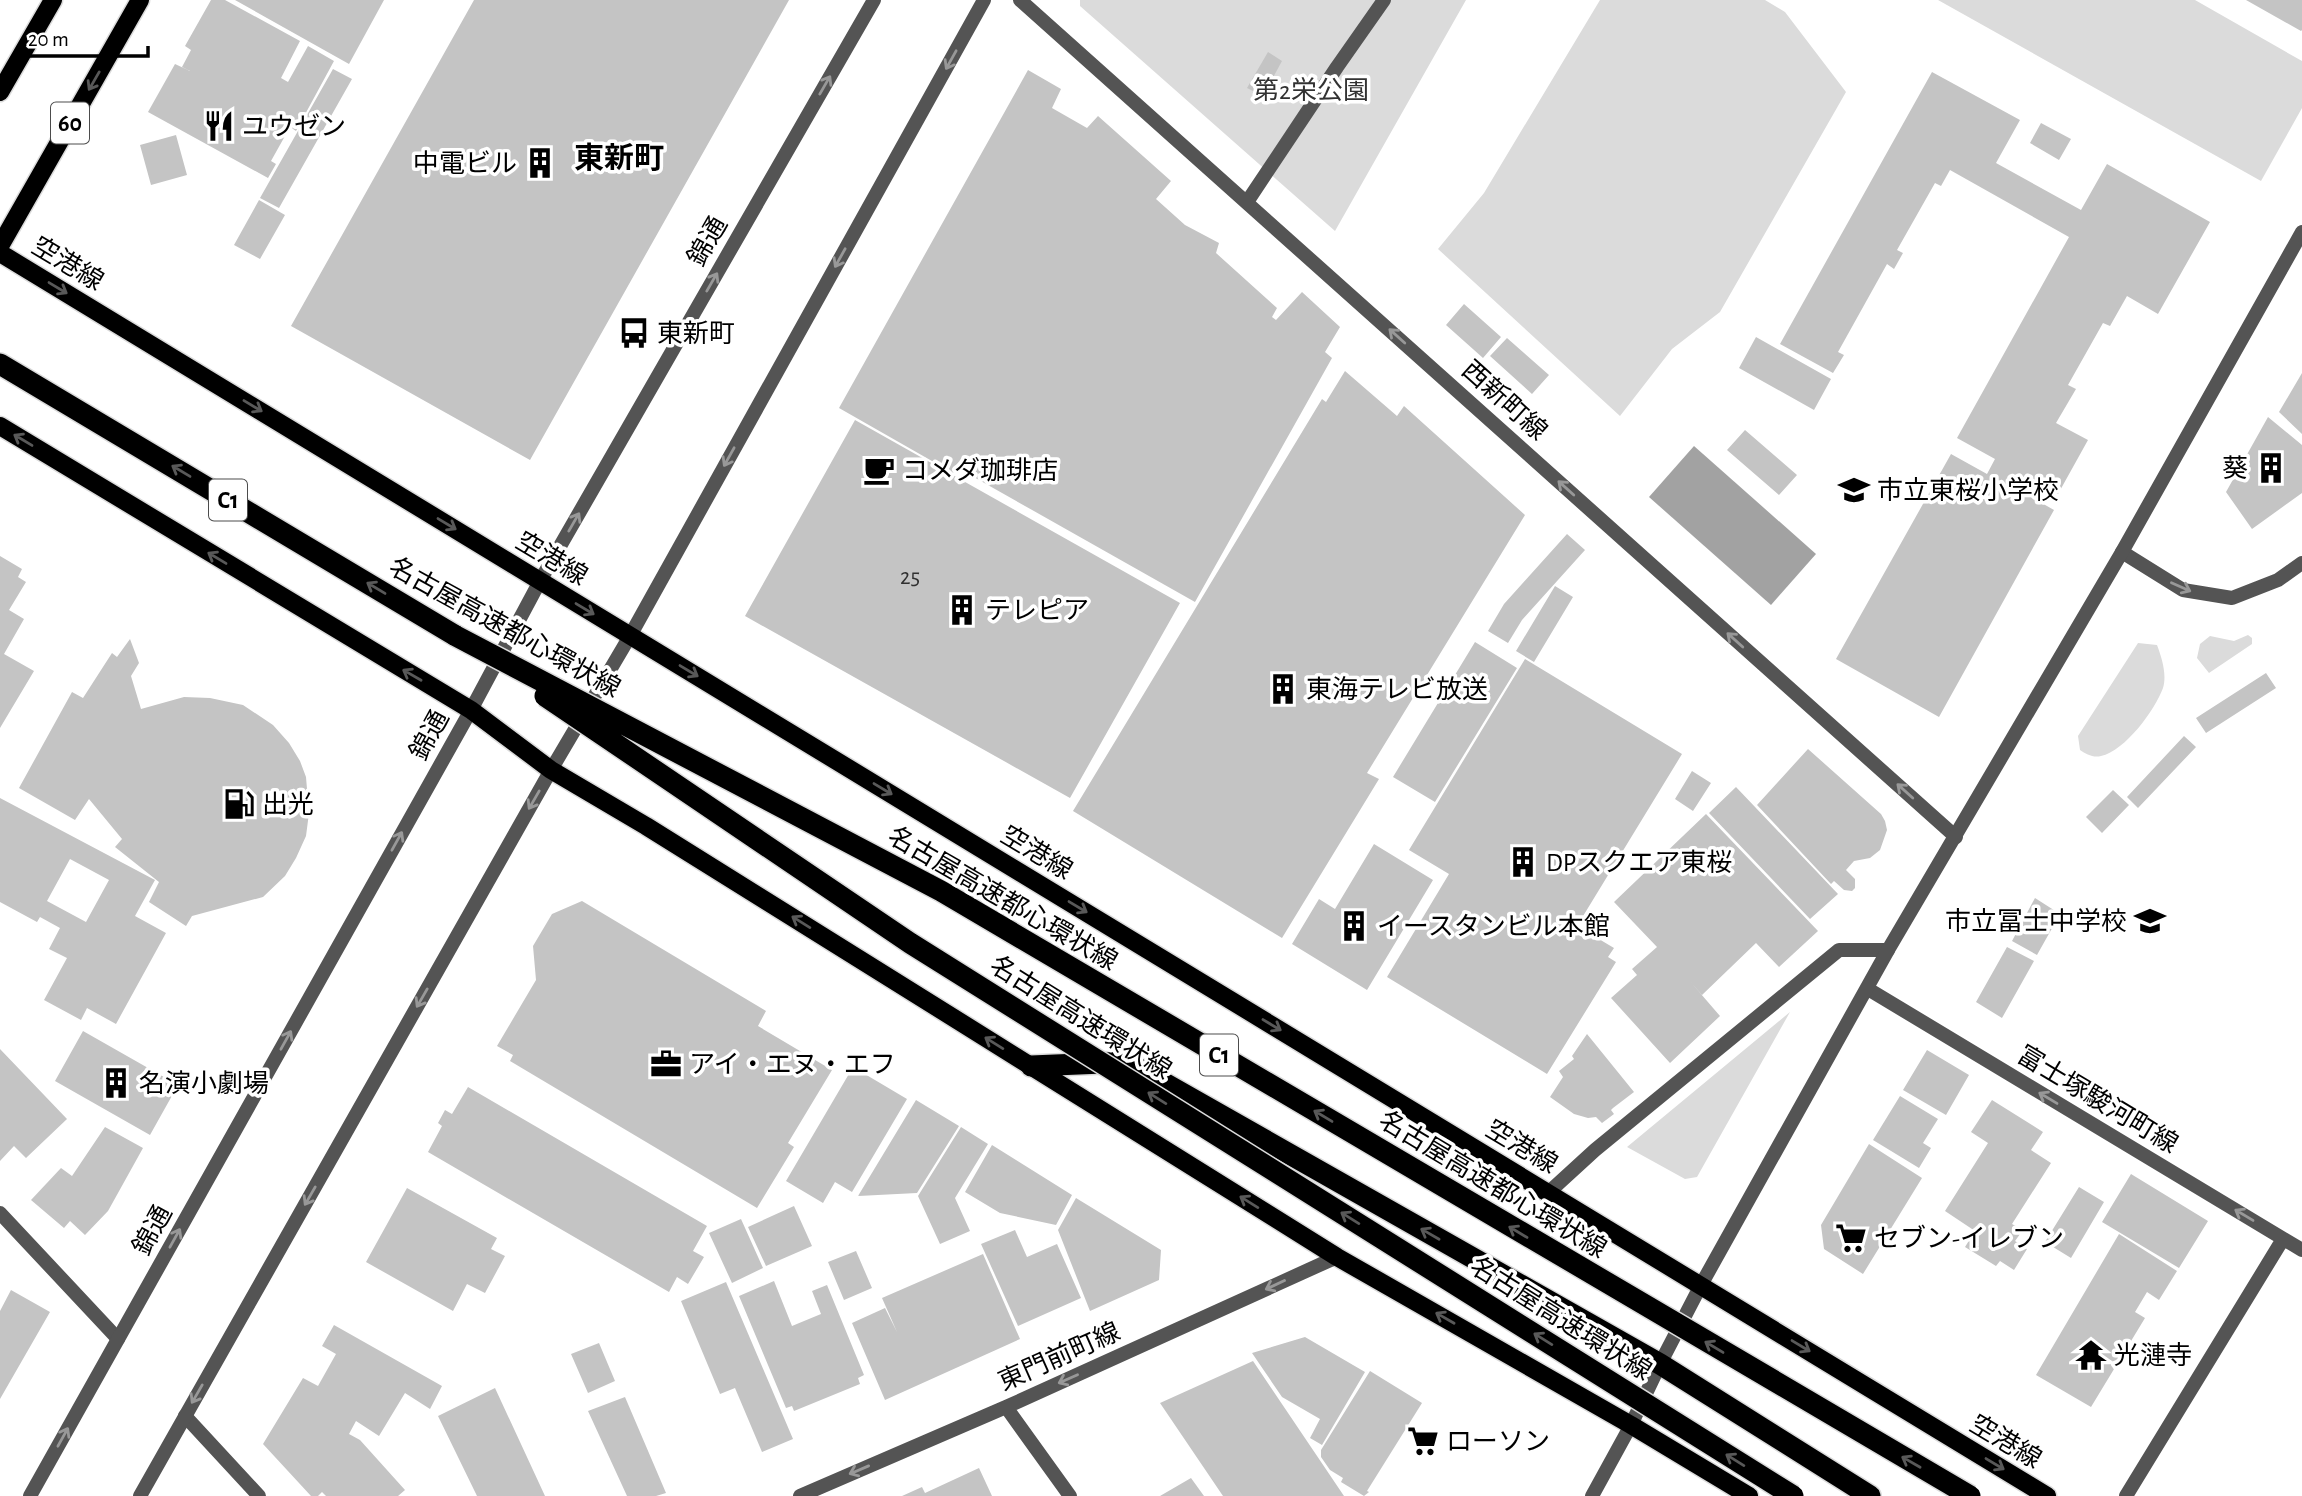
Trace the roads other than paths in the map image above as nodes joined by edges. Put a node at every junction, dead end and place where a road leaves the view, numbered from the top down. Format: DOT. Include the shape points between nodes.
graph roads {
  1 [pos="53,0"];
  2 [pos="140,0"];
  3 [pos="874,0"];
  4 [pos="984,0"];
  5 [pos="1020,0"];
  6 [pos="1384,0"];
  7 [pos="0,92"];
  8 [pos="1247,202"];
  9 [pos="2302,232"];
  10 [pos="0,246"];
  11 [pos="0,253"];
  12 [pos="0,364"];
  13 [pos="0,426"];
  14 [pos="2122,552"];
  15 [pos="2302,563"];
  16 [pos="540,582"];
  17 [pos="456,636"];
  18 [pos="630,636"];
  19 [pos="471,710"];
  20 [pos="551,770"];
  21 [pos="1956,837"];
  22 [pos="1888,950"];
  23 [pos="1868,989"];
  24 [pos="1031,1066"];
  25 [pos="1548,1193"];
  26 [pos="0,1213"];
  27 [pos="2283,1239"];
  28 [pos="2302,1250"];
  29 [pos="1337,1257"];
  30 [pos="1701,1285"];
  31 [pos="118,1339"];
  32 [pos="1660,1364"];
  33 [pos="1006,1407"];
  34 [pos="185,1416"];
  35 [pos="1632,1425"];
  36 [pos="30,1496"];
  37 [pos="140,1496"];
  38 [pos="259,1496"];
  39 [pos="800,1496"];
  40 [pos="1070,1496"];
  41 [pos="1592,1496"];
  42 [pos="1749,1496"];
  43 [pos="1793,1496"];
  44 [pos="1870,1496"];
  45 [pos="1970,1496"];
  46 [pos="2047,1496"];
  47 [pos="2126,1496"];
  1 -- 7 [label="main road"];
  2 -- 10 [label="main road, 60, one-way"];
  16 -- 3 [label="street, 錦通, one-way"];
  4 -- 18 [label="street, one-way"];
  5 -- 8 [label="street, 西新町線"];
  6 -- 8 [label="street"];
  21 -- 8 [label="street, 西新町線, one-way"];
  9 -- 14 [label="street"];
  11 -- 16 [label="main road, 空港線, one-way"];
  17 -- 12 [label="highway, 名古屋高速都心環状線 / C1, one-way"];
  19 -- 13 [label="main road, one-way"];
  14 -- 15 [label="street, one-way" via="2183,590 2231,598 2278,580"];
  14 -- 21 [label="street"];
  16 -- 18 [label="main road, 空港線, one-way"];
  16 -- 19 [label="street, 錦通"];
  43 -- 17 [label="highway, 名古屋高速環状線 / C1, one-way, bridge" via="910,943"];
  45 -- 17 [label="highway, 名古屋高速都心環状線 / C1, one-way, bridge" via="941,891"];
  18 -- 20 [label="street"];
  18 -- 25 [label="main road, 空港線, one-way"];
  19 -- 20 [label="main road"];
  31 -- 19 [label="street, 錦通, one-way"];
  24 -- 20 [label="main road, one-way"];
  20 -- 34 [label="street, one-way"];
  21 -- 22 [label="street"];
  22 -- 23 [label="street"];
  22 -- 25 [label="street" via="1839,950"];
  27 -- 23 [label="street, 富士塚駿河町線, one-way"];
  23 -- 30 [label="street"];
  29 -- 24 [label="main road, one-way"];
  32 -- 24 [label="highway, one-way" via="1127,1062"];
  25 -- 30 [label="main road, 空港線"];
  26 -- 31 [label="street"];
  27 -- 28 [label="street, 富士塚駿河町線"];
  27 -- 47 [label="street"];
  29 -- 33 [label="street, 東門前町線, one-way"];
  35 -- 29 [label="main road, one-way"];
  30 -- 32 [label="street"];
  30 -- 46 [label="main road, 空港線, one-way"];
  36 -- 31 [label="street, 錦通, one-way"];
  32 -- 35 [label="street"];
  32 -- 44 [label="highway"];
  33 -- 39 [label="street, 東門前町線, one-way"];
  33 -- 40 [label="street"];
  34 -- 37 [label="street"];
  34 -- 38 [label="street"];
  35 -- 41 [label="street"];
  35 -- 42 [label="main road"];
}
